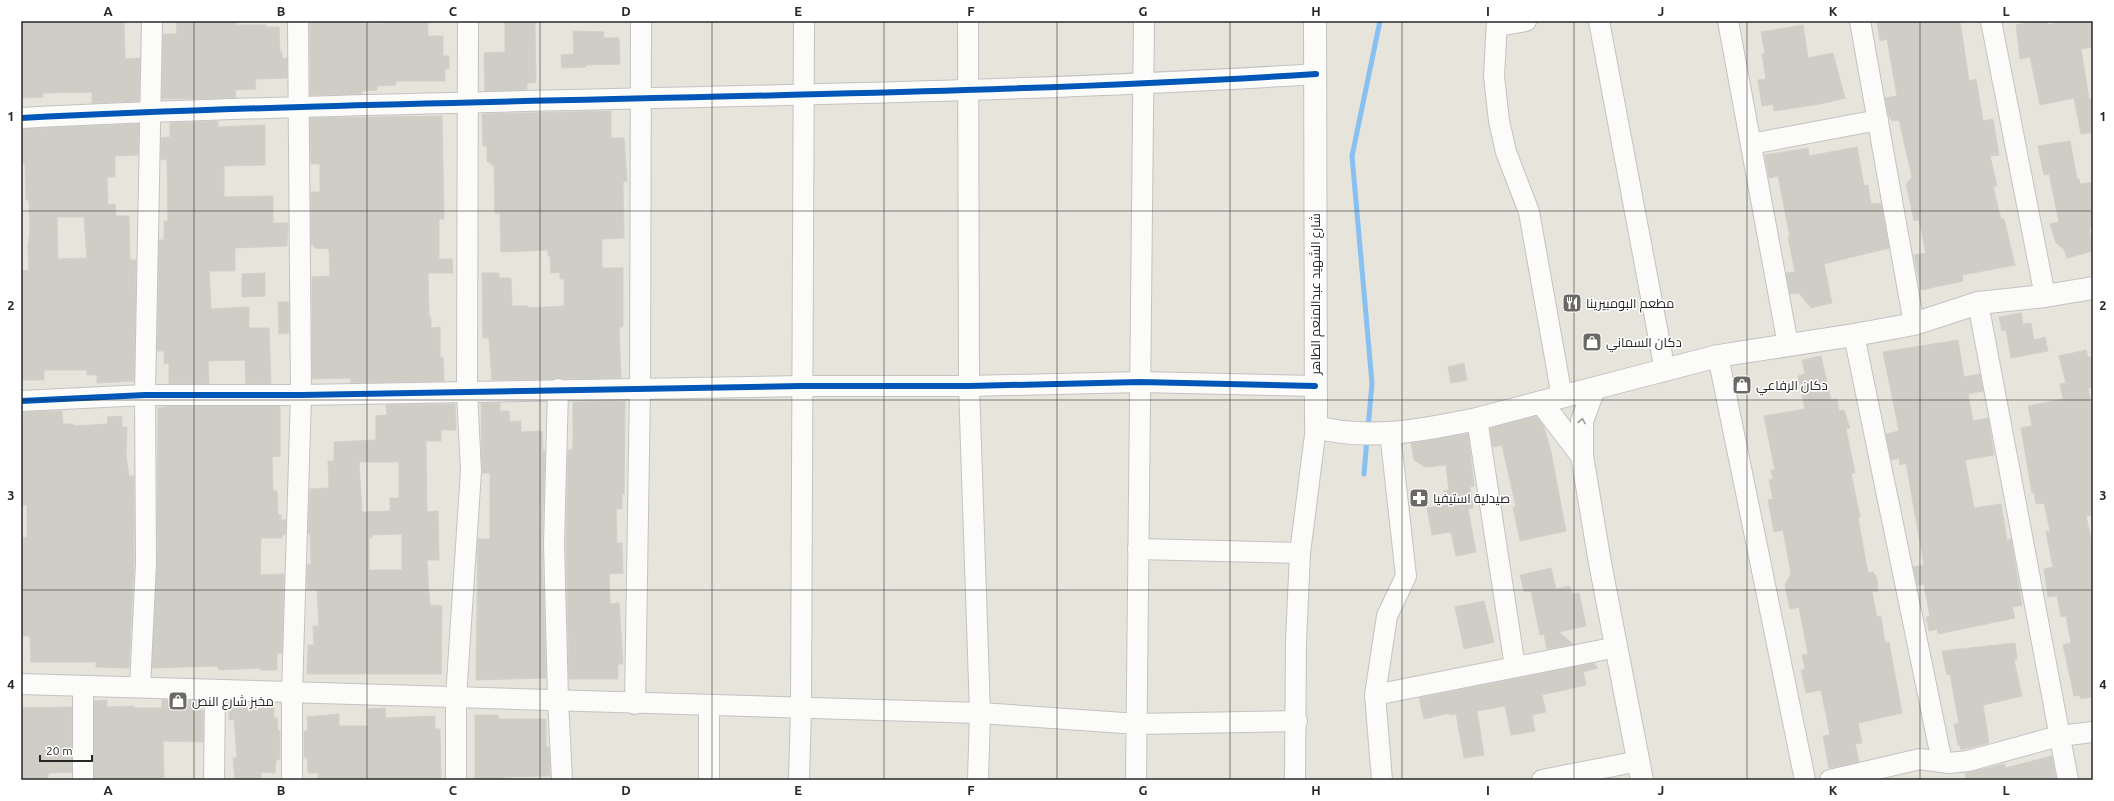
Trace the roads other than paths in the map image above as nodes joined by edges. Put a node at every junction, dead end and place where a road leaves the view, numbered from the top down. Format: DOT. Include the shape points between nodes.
graph roads {
  1 [pos="152,21"];
  2 [pos="298,21"];
  3 [pos="468,21"];
  4 [pos="641,21"];
  5 [pos="804,21"];
  6 [pos="968,21"];
  7 [pos="1144,21"];
  8 [pos="1315,21"];
  9 [pos="1526,21"];
  10 [pos="1599,21"];
  11 [pos="1728,21"];
  12 [pos="1860,21"];
  13 [pos="1991,21"];
  14 [pos="1498,24"];
  15 [pos="1316,74"];
  16 [pos="1144,85"];
  17 [pos="968,90"];
  18 [pos="805,96"];
  19 [pos="641,98"];
  20 [pos="467,102"];
  21 [pos="298,108"];
  22 [pos="151,111"];
  23 [pos="21,118"];
  24 [pos="1878,120"];
  25 [pos="1751,144"];
  26 [pos="2093,288"];
  27 [pos="2046,296"];
  28 [pos="1978,302"];
  29 [pos="1914,324"];
  30 [pos="1854,335"];
  31 [pos="1788,345"];
  32 [pos="1718,356"];
  33 [pos="1665,371"];
  34 [pos="1140,382"];
  35 [pos="802,386"];
  36 [pos="968,386"];
  37 [pos="1315,386"];
  38 [pos="558,389"];
  39 [pos="640,389"];
  40 [pos="1594,389"];
  41 [pos="467,392"];
  42 [pos="145,395"];
  43 [pos="301,396"];
  44 [pos="1562,397"];
  45 [pos="21,402"];
  46 [pos="1541,402"];
  47 [pos="1477,419"];
  48 [pos="1316,427"];
  49 [pos="1390,432"];
  50 [pos="1582,456"];
  51 [pos="1138,549"];
  52 [pos="1300,553"];
  53 [pos="1617,647"];
  54 [pos="1515,667"];
  55 [pos="21,684"];
  56 [pos="83,686"];
  57 [pos="140,687"];
  58 [pos="215,691"];
  59 [pos="292,693"];
  60 [pos="1375,695"];
  61 [pos="456,698"];
  62 [pos="558,699"];
  63 [pos="635,704"];
  64 [pos="709,705"];
  65 [pos="801,708"];
  66 [pos="980,713"];
  67 [pos="1297,721"];
  68 [pos="1138,724"];
  69 [pos="2093,732"];
  70 [pos="2058,736"];
  71 [pos="1942,762"];
  72 [pos="1641,771"];
  73 [pos="1876,775"];
  74 [pos="83,780"];
  75 [pos="214,780"];
  76 [pos="292,780"];
  77 [pos="456,780"];
  78 [pos="562,780"];
  79 [pos="709,780"];
  80 [pos="799,780"];
  81 [pos="978,780"];
  82 [pos="1136,780"];
  83 [pos="1295,780"];
  84 [pos="1382,780"];
  85 [pos="1542,780"];
  86 [pos="1805,780"];
  87 [pos="1830,780"];
  88 [pos="2068,780"];
  1 -- 22 [label="street"];
  2 -- 21 [label="street"];
  3 -- 20 [label="street"];
  4 -- 19 [label="street"];
  5 -- 18 [label="street"];
  6 -- 17 [label="street"];
  7 -- 16 [label="street"];
  8 -- 15 [label="street, شارع الشهيد عبدالمنعم الطاهر"];
  9 -- 14 [label="street"];
  10 -- 33 [label="street"];
  11 -- 25 [label="street"];
  12 -- 24 [label="street"];
  13 -- 27 [label="street"];
  14 -- 44 [label="street" via="1494,76 1499,121 1506,152 1529,212"];
  15 -- 16 [label="street"];
  15 -- 37 [label="street, شارع الشهيد عبدالمنعم الطاهر"];
  16 -- 17 [label="street"];
  16 -- 34 [label="street"];
  17 -- 18 [label="street"];
  17 -- 36 [label="street"];
  18 -- 19 [label="street"];
  18 -- 35 [label="street"];
  19 -- 20 [label="street"];
  19 -- 39 [label="street"];
  20 -- 21 [label="street"];
  20 -- 41 [label="street"];
  21 -- 22 [label="street"];
  21 -- 43 [label="street"];
  22 -- 23 [label="street"];
  22 -- 42 [label="street"];
  24 -- 25 [label="street"];
  24 -- 29 [label="street"];
  25 -- 31 [label="street"];
  26 -- 27 [label="street"];
  27 -- 28 [label="street"];
  28 -- 29 [label="street"];
  28 -- 70 [label="street"];
  29 -- 30 [label="street"];
  30 -- 31 [label="street"];
  30 -- 71 [label="street"];
  31 -- 32 [label="street"];
  32 -- 33 [label="street"];
  32 -- 86 [label="street"];
  33 -- 40 [label="street"];
  34 -- 36 [label="street"];
  34 -- 37 [label="street"];
  34 -- 51 [label="street"];
  35 -- 36 [label="street"];
  35 -- 39 [label="street"];
  35 -- 65 [label="street"];
  36 -- 66 [label="street"];
  37 -- 48 [label="street, شارع الشهيد عبدالمنعم الطاهر"];
  38 -- 39 [label="street"];
  38 -- 41 [label="street"];
  38 -- 62 [label="street" via="554,544"];
  39 -- 63 [label="street"];
  40 -- 44 [label="street"];
  50 -- 40 [label="street, one-way" via="1582,421"];
  41 -- 43 [label="street"];
  41 -- 61 [label="street" via="471,505"];
  42 -- 43 [label="street"];
  42 -- 45 [label="street"];
  42 -- 57 [label="street" via="146,563"];
  43 -- 59 [label="street"];
  44 -- 46 [label="street"];
  46 -- 47 [label="street"];
  46 -- 50 [label="street"];
  47 -- 49 [label="street"];
  47 -- 54 [label="street"];
  48 -- 49 [label="street" via="1351,434"];
  48 -- 52 [label="street"];
  49 -- 60 [label="street" via="1406,576 1387,616"];
  50 -- 53 [label="street"];
  51 -- 52 [label="street"];
  51 -- 68 [label="street"];
  52 -- 67 [label="street" via="1296,641"];
  53 -- 54 [label="street"];
  53 -- 72 [label="street"];
  54 -- 60 [label="street"];
  55 -- 56 [label="street"];
  56 -- 57 [label="street"];
  56 -- 74 [label="street"];
  57 -- 58 [label="street"];
  58 -- 59 [label="street"];
  58 -- 75 [label="street"];
  59 -- 61 [label="street"];
  59 -- 76 [label="street"];
  60 -- 84 [label="street"];
  61 -- 62 [label="street"];
  61 -- 77 [label="street"];
  62 -- 63 [label="street"];
  62 -- 78 [label="street"];
  63 -- 64 [label="street"];
  64 -- 65 [label="street"];
  64 -- 79 [label="street"];
  65 -- 66 [label="street"];
  65 -- 80 [label="street"];
  66 -- 68 [label="street"];
  66 -- 81 [label="street"];
  67 -- 68 [label="street"];
  67 -- 83 [label="street"];
  68 -- 82 [label="street"];
  69 -- 70 [label="street"];
  70 -- 71 [label="street" via="1968,761"];
  70 -- 88 [label="street"];
  71 -- 73 [label="street" via="1920,759"];
  72 -- 85 [label="street"];
  73 -- 87 [label="street"];
}
